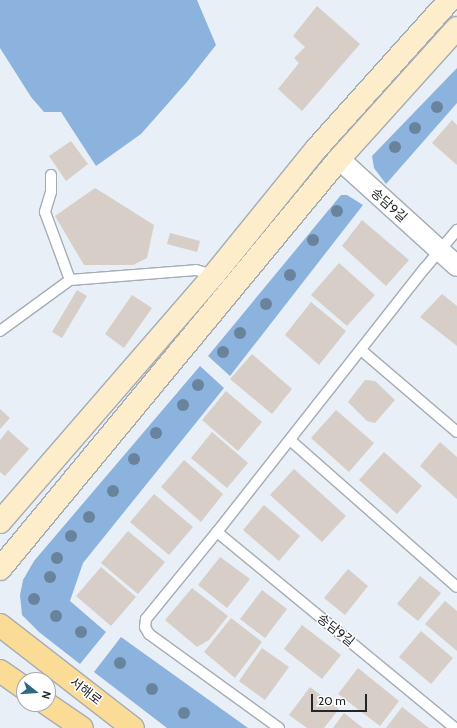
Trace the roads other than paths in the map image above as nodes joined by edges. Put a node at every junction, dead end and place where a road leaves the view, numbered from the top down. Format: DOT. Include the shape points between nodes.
graph roads {
  1 [pos="450,0"];
  2 [pos="457,28"];
  3 [pos="339,159"];
  4 [pos="51,175"];
  5 [pos="457,230"];
  6 [pos="439,250"];
  7 [pos="457,266"];
  8 [pos="70,280"];
  9 [pos="223,282"];
  10 [pos="0,331"];
  11 [pos="361,350"];
  12 [pos="457,432"];
  13 [pos="290,440"];
  14 [pos="0,522"];
  15 [pos="217,532"];
  16 [pos="0,569"];
  17 [pos="457,587"];
  18 [pos="0,625"];
  19 [pos="0,671"];
  20 [pos="16,682"];
  21 [pos="56,710"];
  22 [pos="82,728"];
  23 [pos="133,728"];
  24 [pos="279,728"];
  25 [pos="455,728"];
  1 -- 9 [label="main road" via="317,148"];
  2 -- 3 [label="main road"];
  3 -- 6 [label="street, 송담9길"];
  3 -- 9 [label="main road"];
  4 -- 8 [label="lane" via="51,192 45,212"];
  5 -- 6 [label="lane"];
  6 -- 7 [label="street, 송담9길"];
  6 -- 11 [label="lane"];
  8 -- 9 [label="lane" via="196,270"];
  8 -- 10 [label="lane"];
  9 -- 14 [label="main road"];
  9 -- 16 [label="main road"];
  11 -- 12 [label="lane"];
  11 -- 13 [label="lane"];
  13 -- 15 [label="lane"];
  13 -- 17 [label="lane"];
  15 -- 24 [label="lane" via="150,612 145,626 149,634"];
  15 -- 25 [label="lane, 송담9길"];
  18 -- 23 [label="main road, 서해로"];
  19 -- 20 [label="main road"];
  21 -- 22 [label="main road"];
}
